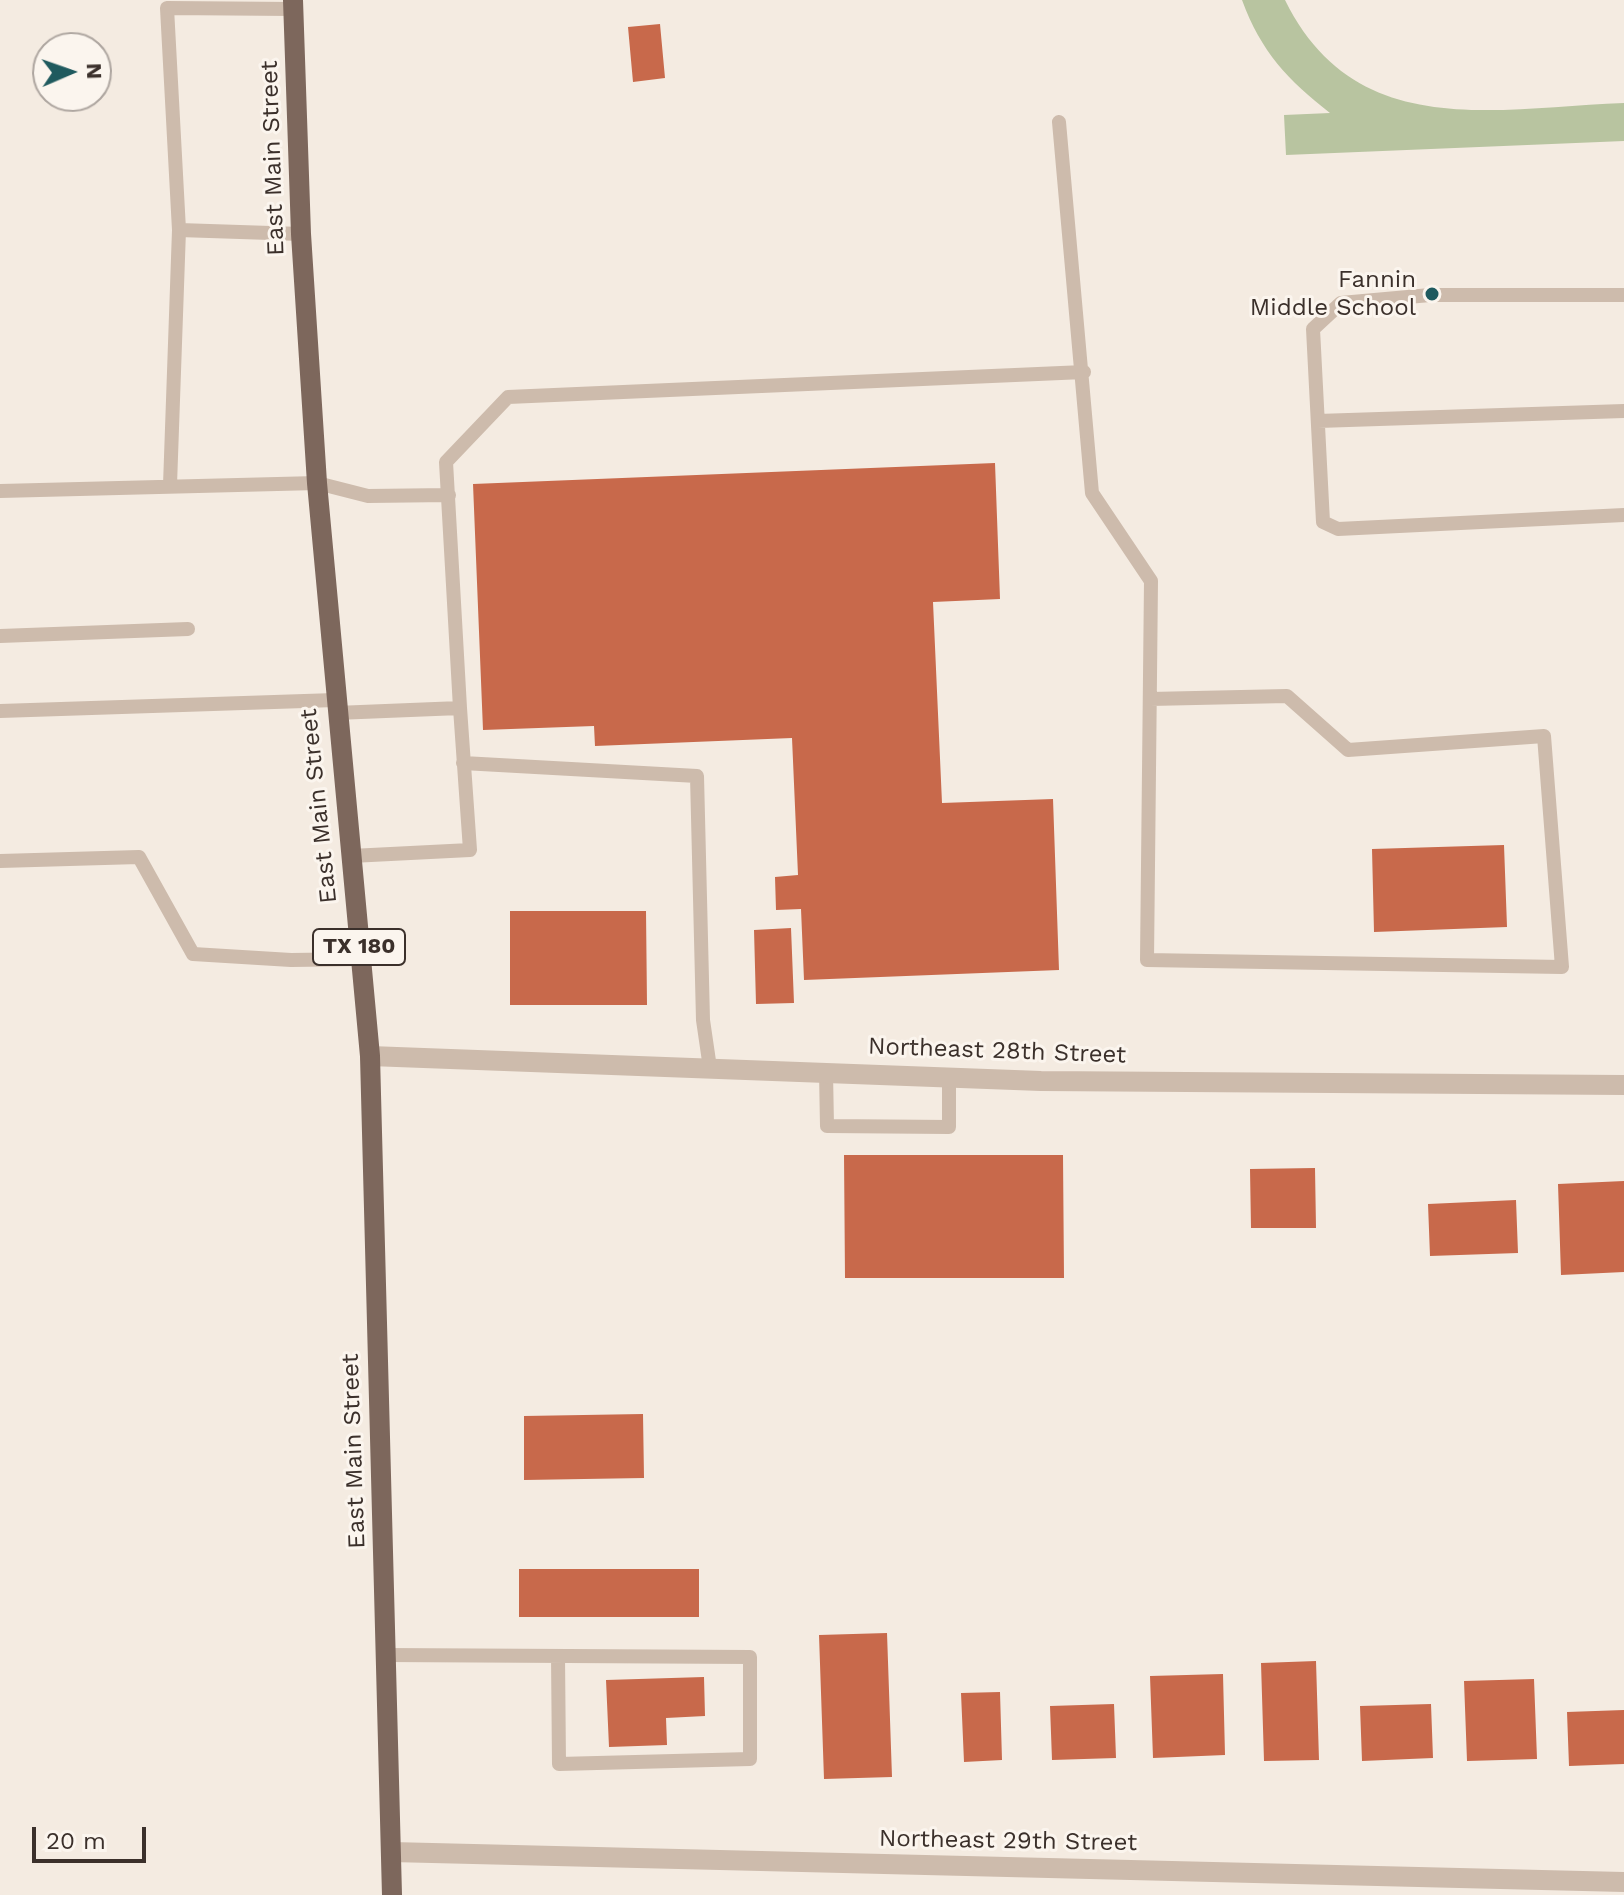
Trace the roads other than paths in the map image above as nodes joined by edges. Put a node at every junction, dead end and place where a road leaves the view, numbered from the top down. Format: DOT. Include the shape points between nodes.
graph roads {
  1 [pos="167,4"];
  2 [pos="293,5"];
  3 [pos="1059,122"];
  4 [pos="179,230"];
  5 [pos="301,234"];
  6 [pos="1624,295"];
  7 [pos="1084,372"];
  8 [pos="1624,411"];
  9 [pos="1318,421"];
  10 [pos="317,483"];
  11 [pos="170,485"];
  12 [pos="0,491"];
  13 [pos="449,495"];
  14 [pos="1624,515"];
  15 [pos="188,629"];
  16 [pos="0,636"];
  17 [pos="1150,699"];
  18 [pos="336,707"];
  19 [pos="460,708"];
  20 [pos="0,711"];
  21 [pos="463,763"];
  22 [pos="351,856"];
  23 [pos="0,861"];
  24 [pos="361,959"];
  25 [pos="370,1056"];
  26 [pos="710,1068"];
  27 [pos="826,1072"];
  28 [pos="949,1077"];
  29 [pos="1624,1085"];
  30 [pos="385,1655"];
  31 [pos="558,1656"];
  32 [pos="391,1852"];
  33 [pos="1624,1882"];
  34 [pos="392,1895"];
  1 -- 2 [label="lane"];
  1 -- 4 [label="lane"];
  2 -- 5 [label="main road, East Main Street / TX 180"];
  3 -- 7 [label="lane"];
  4 -- 5 [label="lane"];
  4 -- 11 [label="lane"];
  5 -- 10 [label="main road, East Main Street / TX 180"];
  6 -- 9 [label="lane" via="1430,295 1341,303 1313,329"];
  7 -- 13 [label="lane" via="508,397 446,462"];
  7 -- 17 [label="lane" via="1092,493 1151,581"];
  8 -- 9 [label="lane"];
  9 -- 14 [label="lane" via="1323,522 1338,529"];
  10 -- 11 [label="lane"];
  10 -- 13 [label="lane" via="368,496"];
  10 -- 18 [label="main road, East Main Street / TX 180"];
  11 -- 12 [label="lane"];
  13 -- 19 [label="lane"];
  15 -- 16 [label="lane"];
  17 -- 17 [label="lane" via="1147,960 1562,967 1544,736 1348,750 1287,696"];
  18 -- 19 [label="lane"];
  18 -- 20 [label="lane"];
  18 -- 22 [label="main road, East Main Street / TX 180"];
  19 -- 21 [label="lane"];
  21 -- 22 [label="lane" via="470,850"];
  21 -- 26 [label="lane" via="697,776 703,1020"];
  22 -- 24 [label="main road, East Main Street / TX 180"];
  23 -- 24 [label="lane" via="139,857 193,954"];
  24 -- 25 [label="main road, East Main Street / TX 180"];
  25 -- 26 [label="street, Northeast 28th Street"];
  25 -- 30 [label="main road, East Main Street / TX 180"];
  26 -- 27 [label="street, Northeast 28th Street"];
  27 -- 28 [label="street, Northeast 28th Street"];
  27 -- 28 [label="lane" via="827,1126 949,1127"];
  28 -- 29 [label="street, Northeast 28th Street"];
  30 -- 31 [label="lane"];
  30 -- 32 [label="main road, East Main Street / TX 180"];
  31 -- 31 [label="lane" via="750,1657 750,1759 559,1764"];
  32 -- 33 [label="street, Northeast 29th Street"];
  32 -- 34 [label="main road, East Main Street / TX 180"];
}
